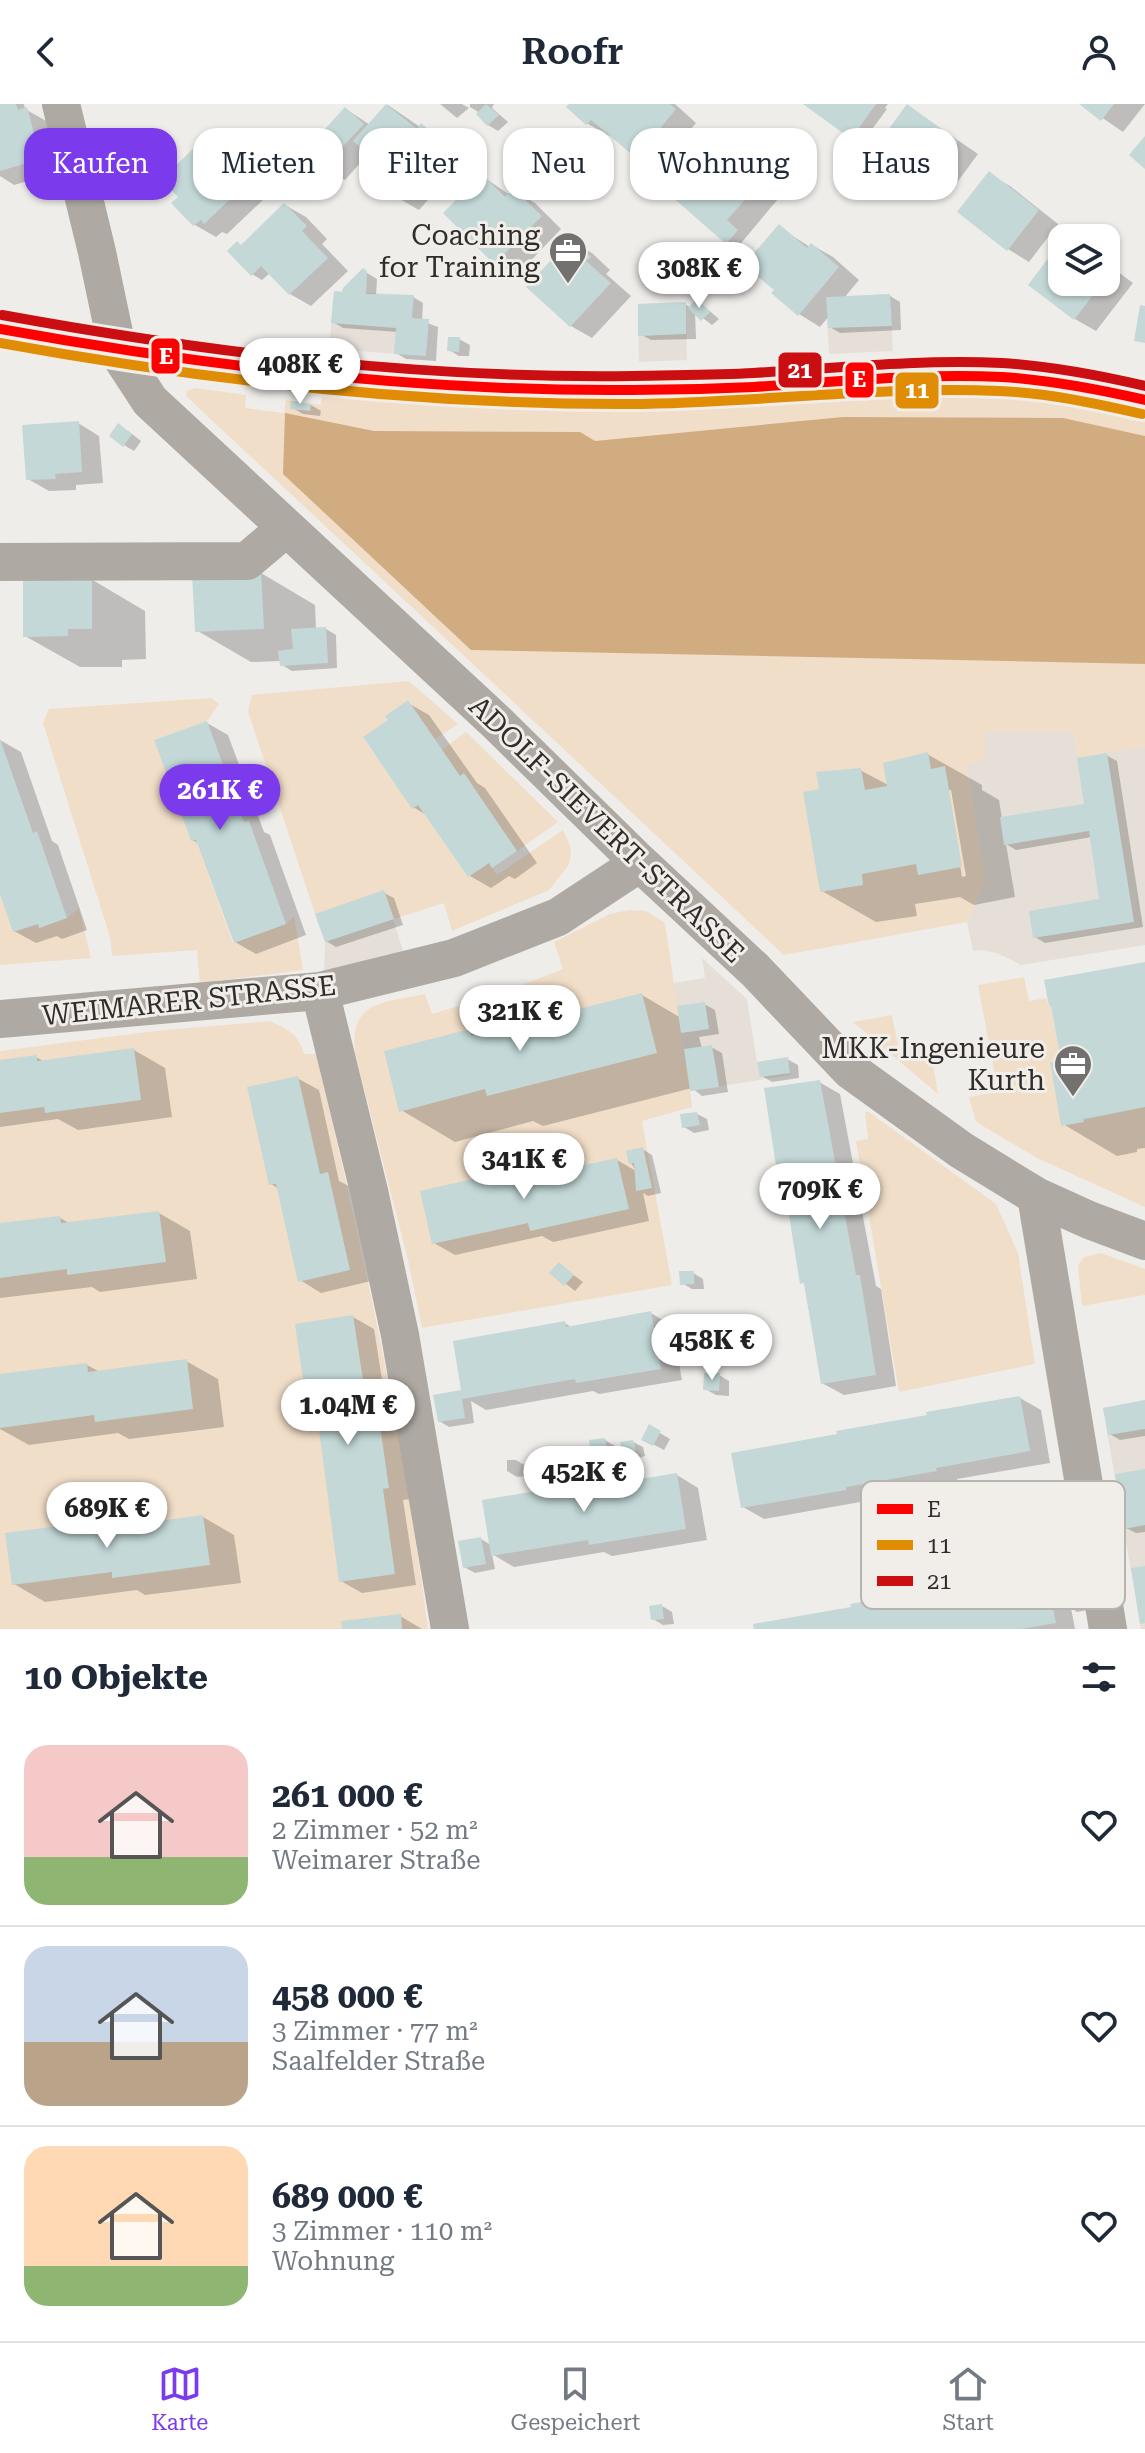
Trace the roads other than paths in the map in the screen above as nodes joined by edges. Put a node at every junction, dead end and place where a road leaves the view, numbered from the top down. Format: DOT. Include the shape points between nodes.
graph roads {
  1 [pos="61,104"];
  2 [pos="0,329"];
  3 [pos="118,352"];
  4 [pos="1145,400"];
  5 [pos="285,529"];
  6 [pos="0,562"];
  7 [pos="640,863"];
  8 [pos="320,991"];
  9 [pos="0,1019"];
  10 [pos="1036,1196"];
  11 [pos="1145,1241"];
  12 [pos="1083,1481"];
  13 [pos="1105,1609"];
  14 [pos="450,1629"];
  15 [pos="1108,1629"];
  1 -- 3 [label="street"];
  2 -- 3 [label="street"];
  3 -- 4 [label="street" via="355,380 506,390 748,387 973,376 1039,380"];
  3 -- 5 [label="street, ADOLF-SIEVERT-STRASSE" via="150,401"];
  5 -- 6 [label="street" via="247,561"];
  5 -- 7 [label="street, ADOLF-SIEVERT-STRASSE" via="493,719"];
  7 -- 8 [label="street, WEIMARER STRASSE" via="558,917 498,941 454,958"];
  7 -- 10 [label="street, ADOLF-SIEVERT-STRASSE" via="755,970 850,1070"];
  8 -- 9 [label="street, WEIMARER STRASSE"];
  8 -- 14 [label="street" via="400,1335"];
  10 -- 11 [label="street, ADOLF-SIEVERT-STRASSE"];
  10 -- 12 [label="street"];
  13 -- 15 [label="street"];
}
